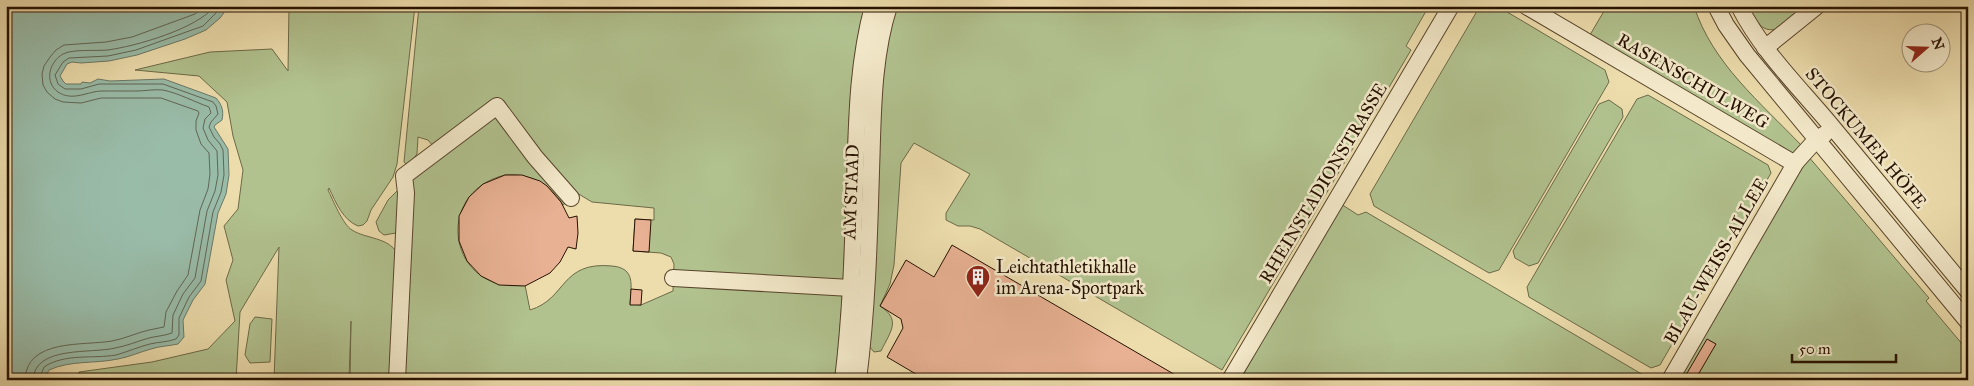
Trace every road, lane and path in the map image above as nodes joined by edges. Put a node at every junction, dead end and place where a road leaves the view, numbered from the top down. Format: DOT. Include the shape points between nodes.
graph roads {
  1 [pos="873,6"];
  2 [pos="889,6"];
  3 [pos="1451,6"];
  4 [pos="1526,6"];
  5 [pos="1716,6"];
  6 [pos="1739,6"];
  7 [pos="1817,6"];
  8 [pos="1765,48"];
  9 [pos="1833,128"];
  10 [pos="1816,140"];
  11 [pos="1796,162"];
  12 [pos="572,198"];
  13 [pos="673,278"];
  14 [pos="851,288"];
  15 [pos="1968,291"];
  16 [pos="1968,322"];
  17 [pos="397,380"];
  18 [pos="843,380"];
  19 [pos="858,380"];
  20 [pos="1230,380"];
  21 [pos="1670,380"];
  1 -- 14 [label="street, AM STAAD" via="861,59 858,92"];
  2 -- 19 [label="street, AM STAAD" via="877,55 868,260"];
  3 -- 20 [label="street, RHEINSTADIONSTRASSE"];
  4 -- 11 [label="street, RASENSCHULWEG"];
  5 -- 10 [label="street" via="1747,55"];
  6 -- 8 [label="street, STOCKUMER HÖFE"];
  7 -- 8 [label="street"];
  8 -- 9 [label="street, STOCKUMER HÖFE"];
  9 -- 10 [label="street"];
  9 -- 15 [label="street, STOCKUMER HÖFE"];
  10 -- 11 [label="street"];
  10 -- 16 [label="street"];
  11 -- 21 [label="street, BLAU-WEISS-ALLEE"];
  12 -- 17 [label="street" via="535,157 497,106 404,176 406,193"];
  13 -- 14 [label="street"];
  14 -- 18 [label="street, AM STAAD"];
}
